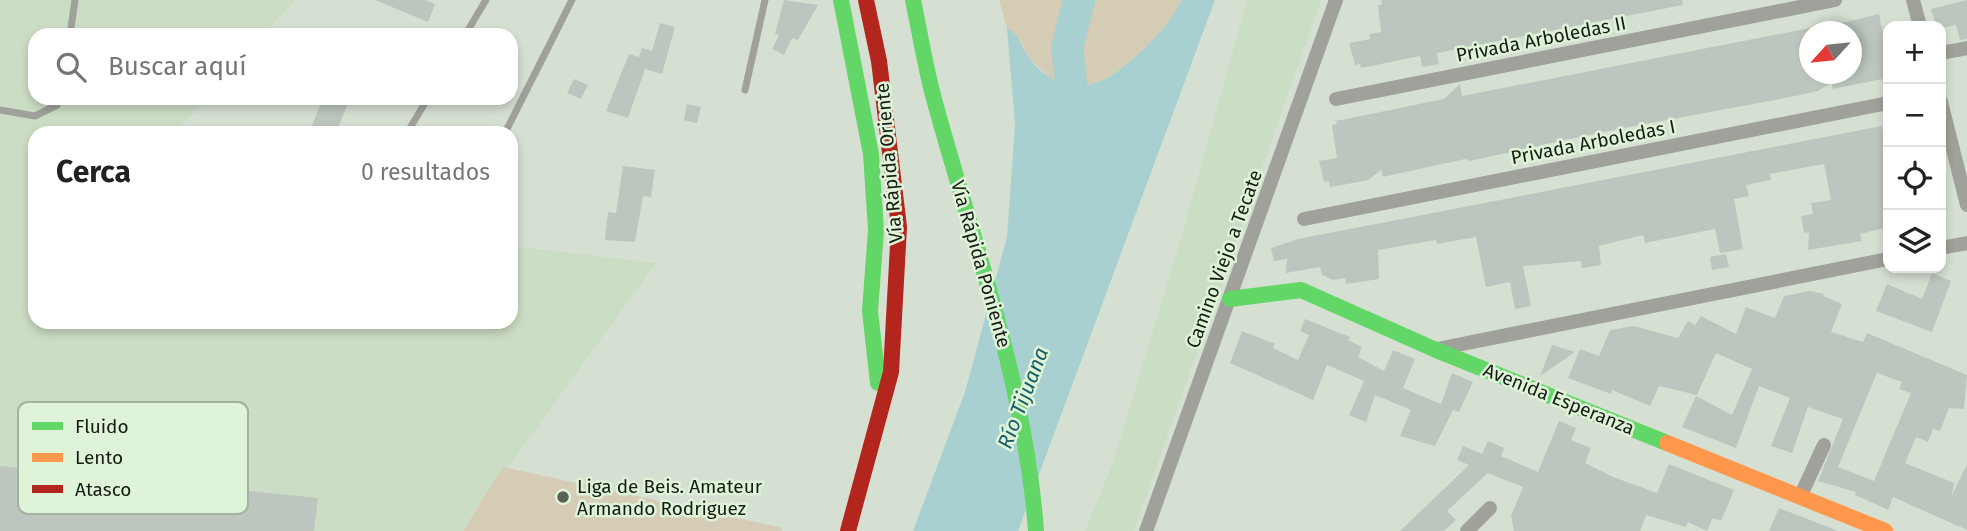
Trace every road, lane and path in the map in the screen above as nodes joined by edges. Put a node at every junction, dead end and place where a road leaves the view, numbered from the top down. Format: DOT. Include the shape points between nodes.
graph roads {
  1 [pos="75,0"];
  2 [pos="486,0"];
  3 [pos="572,0"];
  4 [pos="765,0"];
  5 [pos="841,0"];
  6 [pos="866,0"];
  7 [pos="913,0"];
  8 [pos="1336,0"];
  9 [pos="1835,0"];
  10 [pos="1913,0"];
  11 [pos="1919,21"];
  12 [pos="71,28"];
  13 [pos="469,28"];
  14 [pos="1967,48"];
  15 [pos="1946,52"];
  16 [pos="745,90"];
  17 [pos="1336,99"];
  18 [pos="1883,104"];
  19 [pos="57,105"];
  20 [pos="424,105"];
  21 [pos="0,110"];
  22 [pos="1946,122"];
  23 [pos="411,126"];
  24 [pos="509,126"];
  25 [pos="1967,205"];
  26 [pos="1304,219"];
  27 [pos="1967,243"];
  28 [pos="1946,247"];
  29 [pos="1883,260"];
  30 [pos="1230,299"];
  31 [pos="1436,350"];
  32 [pos="881,413"];
  33 [pos="1824,445"];
  34 [pos="1800,497"];
  35 [pos="1490,508"];
  36 [pos="850,524"];
  37 [pos="841,531"];
  38 [pos="1036,531"];
  39 [pos="1146,531"];
  40 [pos="1467,531"];
  41 [pos="1885,531"];
  1 -- 12 [label="lane"];
  2 -- 13 [label="lane"];
  3 -- 24 [label="lane"];
  4 -- 16 [label="lane"];
  5 -- 32 [label="main road" via="871,154 876,230 870,311"];
  6 -- 32 [label="main road, Vía Rápida Oriente" via="879,61 899,227 891,372"];
  7 -- 38 [label="main road, Vía Rápida Poniente" via="933,96 998,317 1031,466"];
  8 -- 30 [label="street, Camino Viejo a Tecate"];
  9 -- 17 [label="street, Privada Arboledas II"];
  10 -- 11 [label="street"];
  14 -- 15 [label="street"];
  18 -- 26 [label="street, Privada Arboledas I"];
  19 -- 21 [label="lane" via="35,116"];
  20 -- 23 [label="lane"];
  22 -- 25 [label="street"];
  27 -- 28 [label="street"];
  29 -- 31 [label="street"];
  30 -- 31 [label="main road, Avenida Esperanza" via="1301,290"];
  30 -- 39 [label="street, Camino Viejo a Tecate"];
  31 -- 34 [label="main road, Avenida Esperanza"];
  32 -- 36 [label="main road, Vía Rápida Oriente"];
  33 -- 34 [label="street"];
  34 -- 41 [label="main road, Avenida Esperanza"];
  35 -- 40 [label="street"];
  36 -- 37 [label="main road"];
}
